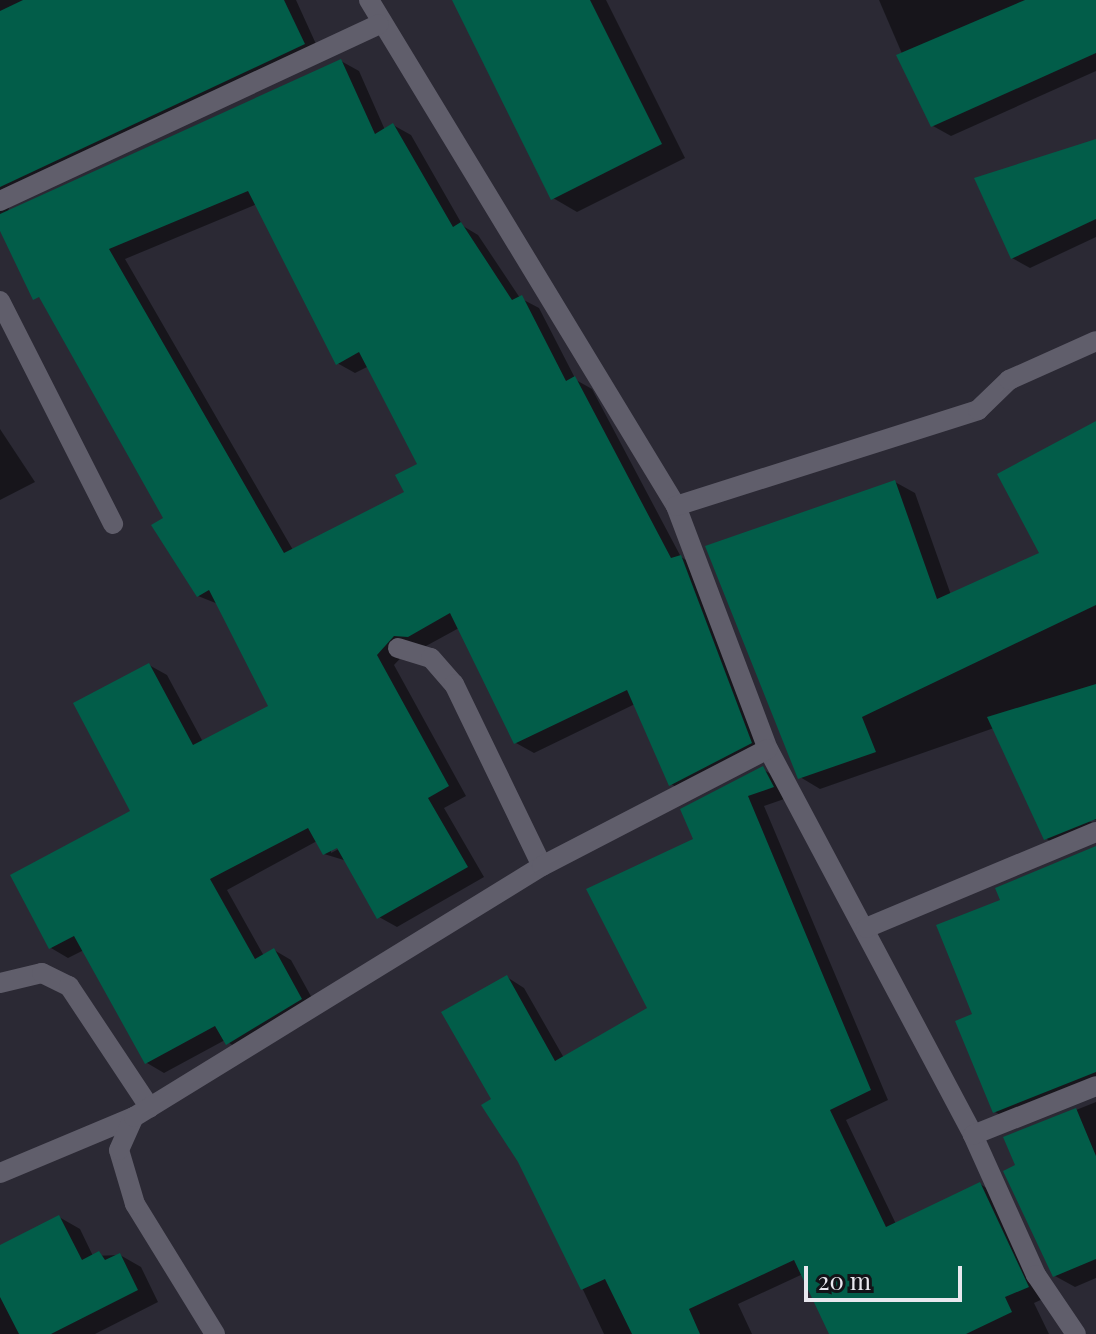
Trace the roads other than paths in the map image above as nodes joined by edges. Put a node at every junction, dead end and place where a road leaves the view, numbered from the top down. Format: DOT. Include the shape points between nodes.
graph roads {
  1 [pos="369,0"];
  2 [pos="379,24"];
  3 [pos="0,201"];
  4 [pos="0,301"];
  5 [pos="1096,341"];
  6 [pos="676,506"];
  7 [pos="113,524"];
  8 [pos="398,648"];
  9 [pos="768,749"];
  10 [pos="1096,832"];
  11 [pos="542,866"];
  12 [pos="866,928"];
  13 [pos="0,983"];
  14 [pos="1096,1086"];
  15 [pos="142,1112"];
  16 [pos="973,1135"];
  17 [pos="0,1173"];
  18 [pos="215,1334"];
  19 [pos="1076,1334"];
  1 -- 2 [label="street"];
  2 -- 3 [label="street"];
  2 -- 6 [label="street"];
  4 -- 7 [label="street"];
  5 -- 6 [label="street" via="1009,380 978,410"];
  6 -- 9 [label="street"];
  8 -- 11 [label="street" via="431,658 454,684"];
  9 -- 11 [label="street"];
  9 -- 12 [label="street"];
  10 -- 12 [label="street"];
  11 -- 15 [label="street"];
  12 -- 16 [label="street"];
  13 -- 15 [label="street" via="42,973 69,986"];
  14 -- 16 [label="street"];
  15 -- 17 [label="street"];
  15 -- 18 [label="street" via="119,1150 135,1204"];
  16 -- 19 [label="street" via="1036,1275"];
}
